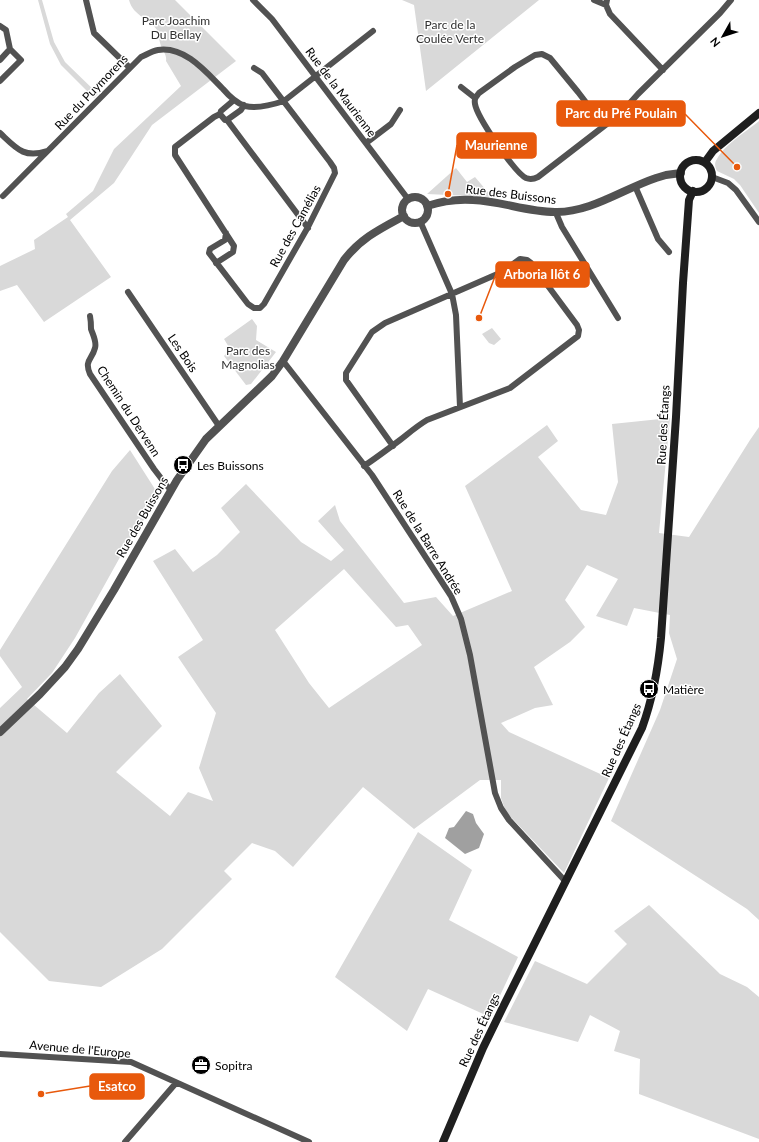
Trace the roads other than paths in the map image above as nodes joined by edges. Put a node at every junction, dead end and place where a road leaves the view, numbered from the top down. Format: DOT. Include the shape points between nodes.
graph roads {
  1 [pos="86,0"];
  2 [pos="253,0"];
  3 [pos="594,0"];
  4 [pos="731,0"];
  5 [pos="607,2"];
  6 [pos="0,26"];
  7 [pos="373,31"];
  8 [pos="10,49"];
  9 [pos="0,60"];
  10 [pos="129,67"];
  11 [pos="254,68"];
  12 [pos="663,70"];
  13 [pos="315,76"];
  14 [pos="0,81"];
  15 [pos="461,88"];
  16 [pos="475,98"];
  17 [pos="234,100"];
  18 [pos="284,101"];
  19 [pos="244,106"];
  20 [pos="400,110"];
  21 [pos="759,113"];
  22 [pos="220,114"];
  23 [pos="228,120"];
  24 [pos="604,126"];
  25 [pos="0,133"];
  26 [pos="366,143"];
  27 [pos="49,151"];
  28 [pos="705,162"];
  29 [pos="681,173"];
  30 [pos="712,178"];
  31 [pos="635,186"];
  32 [pos="693,191"];
  33 [pos="3,196"];
  34 [pos="408,199"];
  35 [pos="427,206"];
  36 [pos="556,212"];
  37 [pos="404,216"];
  38 [pos="420,222"];
  39 [pos="759,222"];
  40 [pos="308,228"];
  41 [pos="226,233"];
  42 [pos="669,252"];
  43 [pos="216,263"];
  44 [pos="128,292"];
  45 [pos="452,294"];
  46 [pos="90,316"];
  47 [pos="618,318"];
  48 [pos="283,361"];
  49 [pos="460,407"];
  50 [pos="219,426"];
  51 [pos="393,446"];
  52 [pos="364,466"];
  53 [pos="171,490"];
  54 [pos="0,732"];
  55 [pos="566,882"];
  56 [pos="1,1054"];
  57 [pos="0,1061"];
  58 [pos="176,1083"];
  59 [pos="125,1142"];
  60 [pos="309,1142"];
  61 [pos="443,1142"];
  1 -- 10 [label="street" via="94,33"];
  2 -- 13 [label="street, Rue de la Maurienne" via="272,19"];
  3 -- 5 [label="street"];
  4 -- 12 [label="street"];
  5 -- 12 [label="street" via="610,14"];
  6 -- 8 [label="street" via="6,30"];
  7 -- 13 [label="street"];
  8 -- 9 [label="street"];
  8 -- 14 [label="street" via="21,60"];
  10 -- 17 [label="street, Rue du Puymorens" via="140,57 158,50 176,51 193,60"];
  10 -- 27 [label="street, Rue du Puymorens"];
  11 -- 18 [label="street" via="262,73"];
  12 -- 24 [label="street" via="621,113"];
  13 -- 18 [label="street"];
  13 -- 26 [label="street, Rue de la Maurienne"];
  15 -- 16 [label="street"];
  16 -- 24 [label="street" via="515,67 535,55 542,54 550,58"];
  16 -- 24 [label="street" via="476,111 491,136 526,178 538,177"];
  17 -- 19 [label="street, Rue du Puymorens"];
  17 -- 22 [label="street"];
  18 -- 19 [label="street" via="268,106"];
  18 -- 40 [label="street, Rue des Camélias" via="334,168 335,173"];
  19 -- 23 [label="street"];
  20 -- 26 [label="street" via="390,124"];
  21 -- 28 [label="main road" via="713,151"];
  22 -- 23 [label="street"];
  22 -- 41 [label="street" via="175,147 175,155"];
  23 -- 40 [label="street"];
  25 -- 27 [label="street" via="16,148 27,154 37,155"];
  26 -- 34 [label="street, Rue de la Maurienne"];
  27 -- 33 [label="street, Rue du Puymorens"];
  28 -- 29 [label="main road" via="693,160 683,167"];
  28 -- 30 [label="main road" via="712,172"];
  29 -- 31 [label="street, Rue des Buissons" via="666,175"];
  29 -- 32 [label="main road" via="684,185"];
  30 -- 32 [label="main road" via="703,190"];
  30 -- 39 [label="street" via="728,183 736,190"];
  31 -- 36 [label="street, Rue des Buissons" via="584,207"];
  31 -- 42 [label="street" via="658,239"];
  32 -- 55 [label="main road, Rue des Étangs" via="689,200 661,638 653,697 642,728"];
  34 -- 35 [label="street" via="418,198"];
  34 -- 37 [label="street" via="403,207"];
  35 -- 36 [label="street, Rue des Buissons" via="438,202 473,200"];
  35 -- 38 [label="street" via="427,215"];
  36 -- 47 [label="street" via="562,227"];
  37 -- 38 [label="street" via="411,222"];
  37 -- 48 [label="street, Rue des Buissons" via="375,231 350,252"];
  38 -- 45 [label="street"];
  40 -- 43 [label="street, Rue des Camélias" via="260,308 248,304"];
  41 -- 43 [label="street, Rue des Camélias" via="225,240 210,249 209,253"];
  41 -- 43 [label="street" via="234,246 233,252"];
  44 -- 50 [label="street, Les Bois"];
  45 -- 49 [label="street" via="456,314"];
  45 -- 49 [label="street" via="502,272 520,259 527,260 553,291 579,330 574,340 510,388"];
  45 -- 51 [label="street" via="377,328 346,373 346,380"];
  46 -- 53 [label="street, Chemin du Dervenn" via="96,344 87,362 90,374"];
  48 -- 50 [label="street, Rue des Buissons" via="272,376"];
  48 -- 52 [label="street, Rue de la Barre Andrée"];
  49 -- 51 [label="street" via="427,420"];
  50 -- 53 [label="street, Rue des Buissons" via="199,448"];
  51 -- 52 [label="street"];
  52 -- 55 [label="street, Rue de la Barre Andrée" via="403,521 450,596 461,619 495,793 501,808"];
  53 -- 54 [label="street, Rue des Buissons" via="78,649 53,680"];
  55 -- 61 [label="main road, Rue des Étangs" via="483,1048"];
  56 -- 57 [label="street"];
  56 -- 58 [label="street, Avenue de l'Europe" via="132,1062"];
  58 -- 59 [label="street"];
  58 -- 60 [label="street, Avenue de l'Europe"];
}
